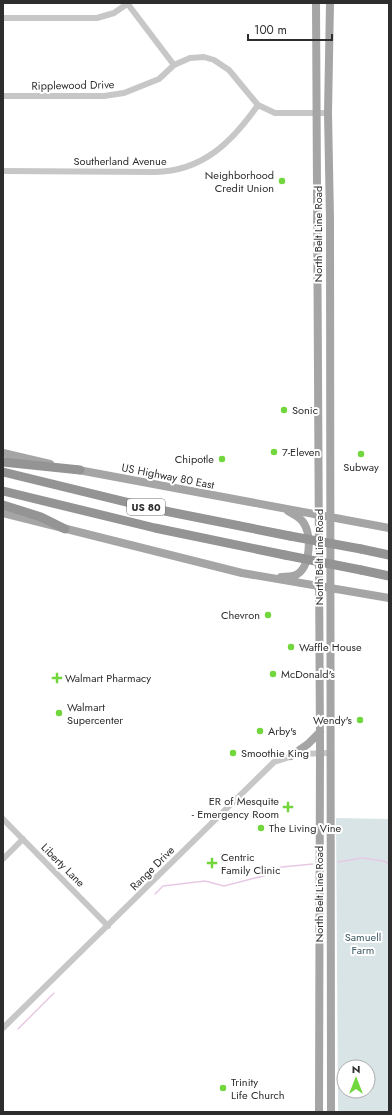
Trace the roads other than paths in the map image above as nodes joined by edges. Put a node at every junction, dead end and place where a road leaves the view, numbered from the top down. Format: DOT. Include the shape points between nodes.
graph roads {
  1 [pos="127,3"];
  2 [pos="316,3"];
  3 [pos="330,3"];
  4 [pos="3,18"];
  5 [pos="174,65"];
  6 [pos="3,96"];
  7 [pos="258,105"];
  8 [pos="328,113"];
  9 [pos="316,114"];
  10 [pos="3,171"];
  11 [pos="330,219"];
  12 [pos="318,223"];
  13 [pos="330,230"];
  14 [pos="318,313"];
  15 [pos="330,313"];
  16 [pos="3,453"];
  17 [pos="3,462"];
  18 [pos="80,470"];
  19 [pos="3,472"];
  20 [pos="3,491"];
  21 [pos="3,506"];
  22 [pos="283,508"];
  23 [pos="3,513"];
  24 [pos="319,515"];
  25 [pos="330,516"];
  26 [pos="65,528"];
  27 [pos="389,528"];
  28 [pos="389,555"];
  29 [pos="389,576"];
  30 [pos="262,577"];
  31 [pos="319,588"];
  32 [pos="330,589"];
  33 [pos="389,598"];
  34 [pos="320,676"];
  35 [pos="330,677"];
  36 [pos="320,732"];
  37 [pos="330,753"];
  38 [pos="320,754"];
  39 [pos="291,756"];
  40 [pos="3,819"];
  41 [pos="23,839"];
  42 [pos="3,859"];
  43 [pos="108,926"];
  44 [pos="330,958"];
  45 [pos="319,959"];
  46 [pos="3,1028"];
  47 [pos="319,1112"];
  48 [pos="331,1112"];
  1 -- 4 [label="street" via="114,13 97,18"];
  1 -- 5 [label="street"];
  2 -- 9 [label="main road, North Belt Line Road"];
  3 -- 8 [label="main road, North Belt Line Road"];
  5 -- 6 [label="street, Ripplewood Drive" via="159,79 124,93 104,96"];
  5 -- 7 [label="street, Ripplewood Drive" via="190,58 204,57 214,60 229,70"];
  7 -- 9 [label="street, Ripplewood Drive" via="275,114"];
  7 -- 10 [label="street, Southerland Avenue" via="230,140 202,161 176,171"];
  8 -- 9 [label="street, Ripplewood Drive"];
  8 -- 11 [label="main road, North Belt Line Road"];
  9 -- 12 [label="main road, North Belt Line Road"];
  11 -- 12 [label="main road"];
  11 -- 13 [label="main road, North Belt Line Road"];
  12 -- 13 [label="main road"];
  12 -- 14 [label="main road, North Belt Line Road"];
  13 -- 15 [label="main road, North Belt Line Road"];
  14 -- 15 [label="main road"];
  14 -- 24 [label="main road, North Belt Line Road"];
  15 -- 25 [label="main road, North Belt Line Road"];
  16 -- 18 [label="main road, US Highway 80 East"];
  17 -- 18 [label="highway"];
  18 -- 22 [label="main road, US Highway 80 East"];
  19 -- 28 [label="highway, US 80, bridge" via="155,509"];
  20 -- 29 [label="highway, US 80, bridge" via="155,528"];
  21 -- 26 [label="highway" via="41,517"];
  22 -- 24 [label="main road, US Highway 80 East"];
  22 -- 30 [label="main road" via="295,514 304,523 308,548 305,565 296,575"];
  23 -- 26 [label="main road"];
  24 -- 25 [label="main road, US Highway 80 East"];
  24 -- 31 [label="main road, North Belt Line Road"];
  25 -- 27 [label="main road, US Highway 80 East"];
  25 -- 32 [label="main road, North Belt Line Road"];
  26 -- 30 [label="main road"];
  30 -- 31 [label="main road"];
  31 -- 32 [label="main road"];
  31 -- 34 [label="main road, North Belt Line Road"];
  32 -- 33 [label="main road"];
  32 -- 35 [label="main road, North Belt Line Road"];
  34 -- 35 [label="main road"];
  34 -- 36 [label="main road, North Belt Line Road"];
  35 -- 37 [label="main road, North Belt Line Road"];
  36 -- 38 [label="main road, North Belt Line Road"];
  36 -- 39 [label="main road"];
  37 -- 38 [label="street, Range Drive"];
  37 -- 44 [label="main road, North Belt Line Road"];
  38 -- 39 [label="street, Range Drive"];
  38 -- 45 [label="main road, North Belt Line Road"];
  39 -- 43 [label="street, Range Drive" via="274,762"];
  40 -- 41 [label="street, Liberty Lane"];
  41 -- 42 [label="street"];
  41 -- 43 [label="street, Liberty Lane"];
  43 -- 46 [label="street, Range Drive"];
  44 -- 45 [label="main road"];
  44 -- 48 [label="main road, North Belt Line Road"];
  45 -- 47 [label="main road, North Belt Line Road"];
}
